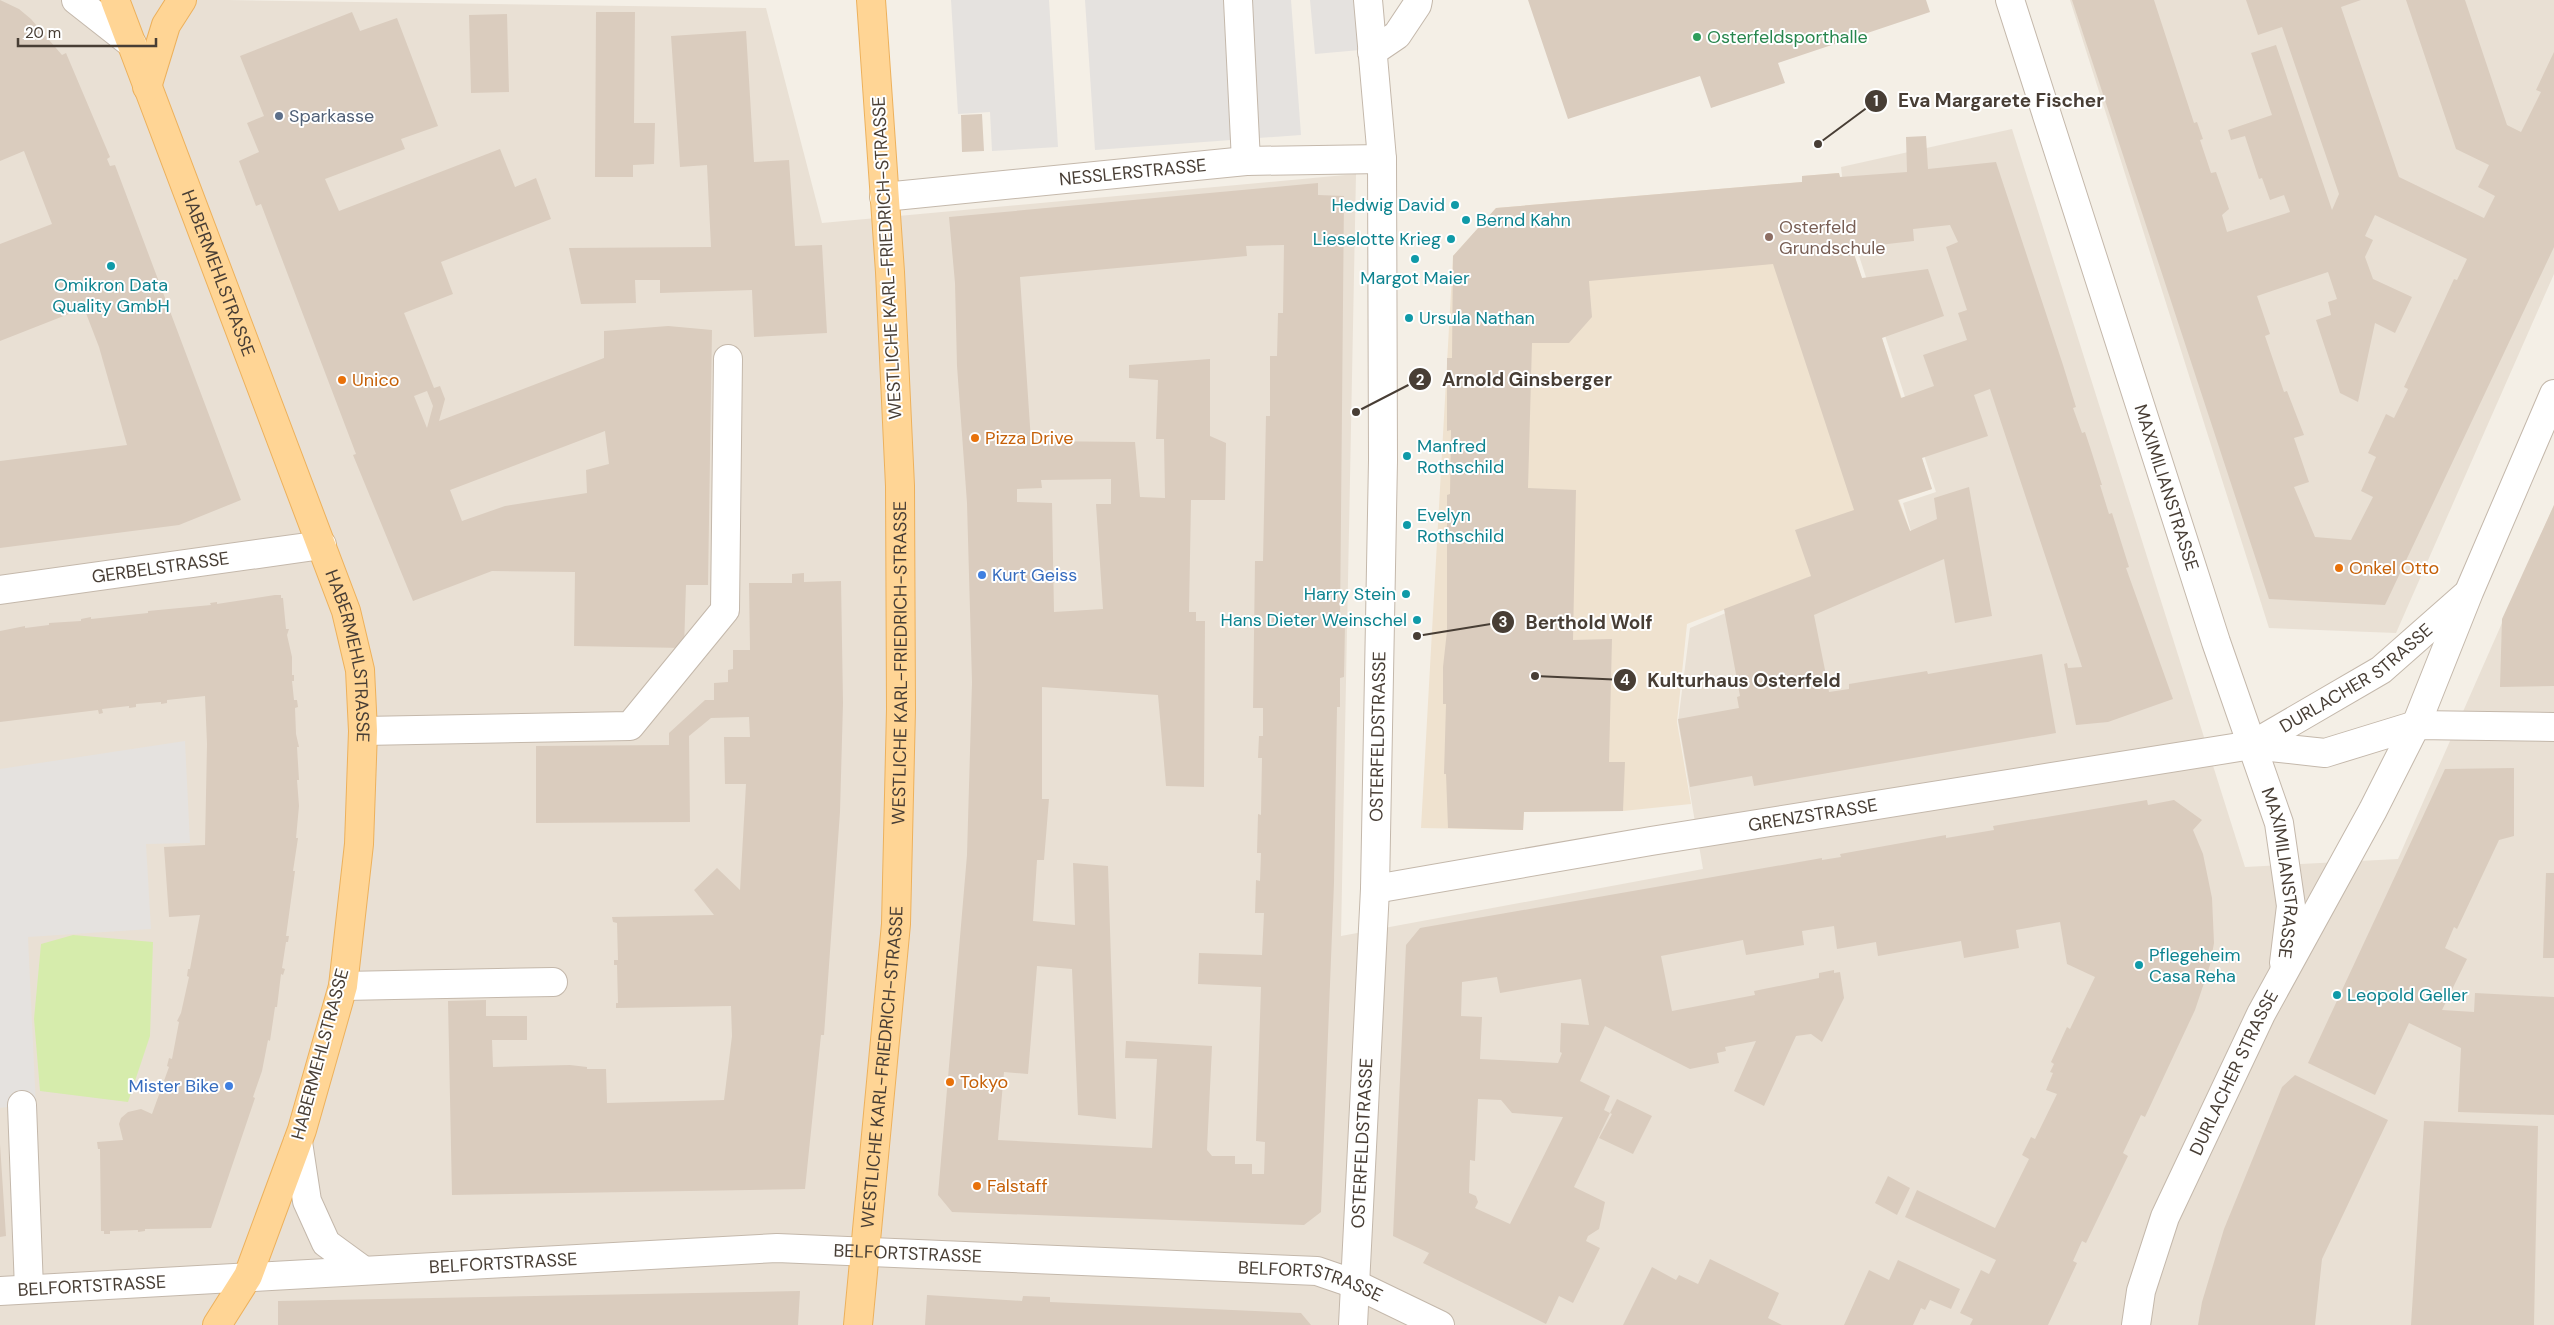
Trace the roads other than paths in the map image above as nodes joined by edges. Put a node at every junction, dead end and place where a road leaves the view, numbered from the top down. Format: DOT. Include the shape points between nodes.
graph roads {
  1 [pos="76,0"];
  2 [pos="115,0"];
  3 [pos="182,0"];
  4 [pos="871,0"];
  5 [pos="1238,0"];
  6 [pos="1368,0"];
  7 [pos="1418,0"];
  8 [pos="2010,0"];
  9 [pos="132,44"];
  10 [pos="1372,52"];
  11 [pos="147,87"];
  12 [pos="1382,159"];
  13 [pos="1246,161"];
  14 [pos="884,197"];
  15 [pos="728,359"];
  16 [pos="2554,394"];
  17 [pos="322,545"];
  18 [pos="0,590"];
  19 [pos="2469,592"];
  20 [pos="2416,725"];
  21 [pos="2554,727"];
  22 [pos="363,731"];
  23 [pos="2252,745"];
  24 [pos="1374,889"];
  25 [pos="2282,979"];
  26 [pos="553,982"];
  27 [pos="343,986"];
  28 [pos="22,1105"];
  29 [pos="298,1142"];
  30 [pos="865,1251"];
  31 [pos="363,1270"];
  32 [pos="248,1276"];
  33 [pos="1355,1284"];
  34 [pos="29,1289"];
  35 [pos="0,1291"];
  36 [pos="217,1325"];
  37 [pos="858,1325"];
  38 [pos="1353,1325"];
  39 [pos="1440,1325"];
  40 [pos="2136,1325"];
  1 -- 9 [label="street"];
  2 -- 9 [label="main road, HABERMEHLSTRASSE"];
  3 -- 11 [label="main road" via="166,25"];
  4 -- 14 [label="main road, WESTLICHE KARL-FRIEDRICH-STRASSE"];
  5 -- 13 [label="street"];
  6 -- 10 [label="street, OSTERFELDSTRASSE"];
  7 -- 10 [label="street" via="1397,35"];
  8 -- 23 [label="street, MAXIMILIANSTRASSE"];
  9 -- 11 [label="main road, HABERMEHLSTRASSE"];
  10 -- 12 [label="street, OSTERFELDSTRASSE"];
  11 -- 17 [label="main road, HABERMEHLSTRASSE"];
  12 -- 13 [label="street, NESSLERSTRASSE"];
  12 -- 24 [label="street, OSTERFELDSTRASSE" via="1382,460"];
  13 -- 14 [label="street, NESSLERSTRASSE"];
  14 -- 30 [label="main road, WESTLICHE KARL-FRIEDRICH-STRASSE" via="900,486 901,708 896,924"];
  15 -- 22 [label="street" via="725,610 630,726"];
  16 -- 19 [label="street, DURLACHER STRASSE"];
  17 -- 18 [label="street, GERBELSTRASSE"];
  17 -- 22 [label="main road, HABERMEHLSTRASSE" via="346,611 360,670"];
  19 -- 20 [label="street, DURLACHER STRASSE"];
  19 -- 23 [label="street, DURLACHER STRASSE" via="2381,670"];
  20 -- 21 [label="street"];
  20 -- 23 [label="street, DURLACHER STRASSE" via="2325,753"];
  20 -- 25 [label="street, DURLACHER STRASSE"];
  22 -- 27 [label="main road, HABERMEHLSTRASSE" via="359,844"];
  23 -- 24 [label="street, GRENZSTRASSE" via="1651,841"];
  23 -- 25 [label="street, MAXIMILIANSTRASSE" via="2279,823 2291,906"];
  24 -- 33 [label="street, OSTERFELDSTRASSE"];
  25 -- 40 [label="street, DURLACHER STRASSE" via="2261,1014 2165,1216 2141,1291"];
  26 -- 27 [label="street"];
  27 -- 29 [label="main road, HABERMEHLSTRASSE"];
  28 -- 34 [label="street"];
  29 -- 31 [label="street" via="307,1201 326,1243"];
  29 -- 32 [label="main road, HABERMEHLSTRASSE"];
  30 -- 31 [label="street, BELFORTSTRASSE" via="777,1248"];
  30 -- 33 [label="street, BELFORTSTRASSE" via="1317,1271"];
  30 -- 37 [label="main road, WESTLICHE KARL-FRIEDRICH-STRASSE"];
  31 -- 32 [label="street, BELFORTSTRASSE"];
  32 -- 34 [label="street, BELFORTSTRASSE"];
  32 -- 36 [label="main road, HABERMEHLSTRASSE"];
  33 -- 38 [label="street, OSTERFELDSTRASSE"];
  33 -- 39 [label="street, BELFORTSTRASSE"];
  34 -- 35 [label="street, BELFORTSTRASSE"];
}
